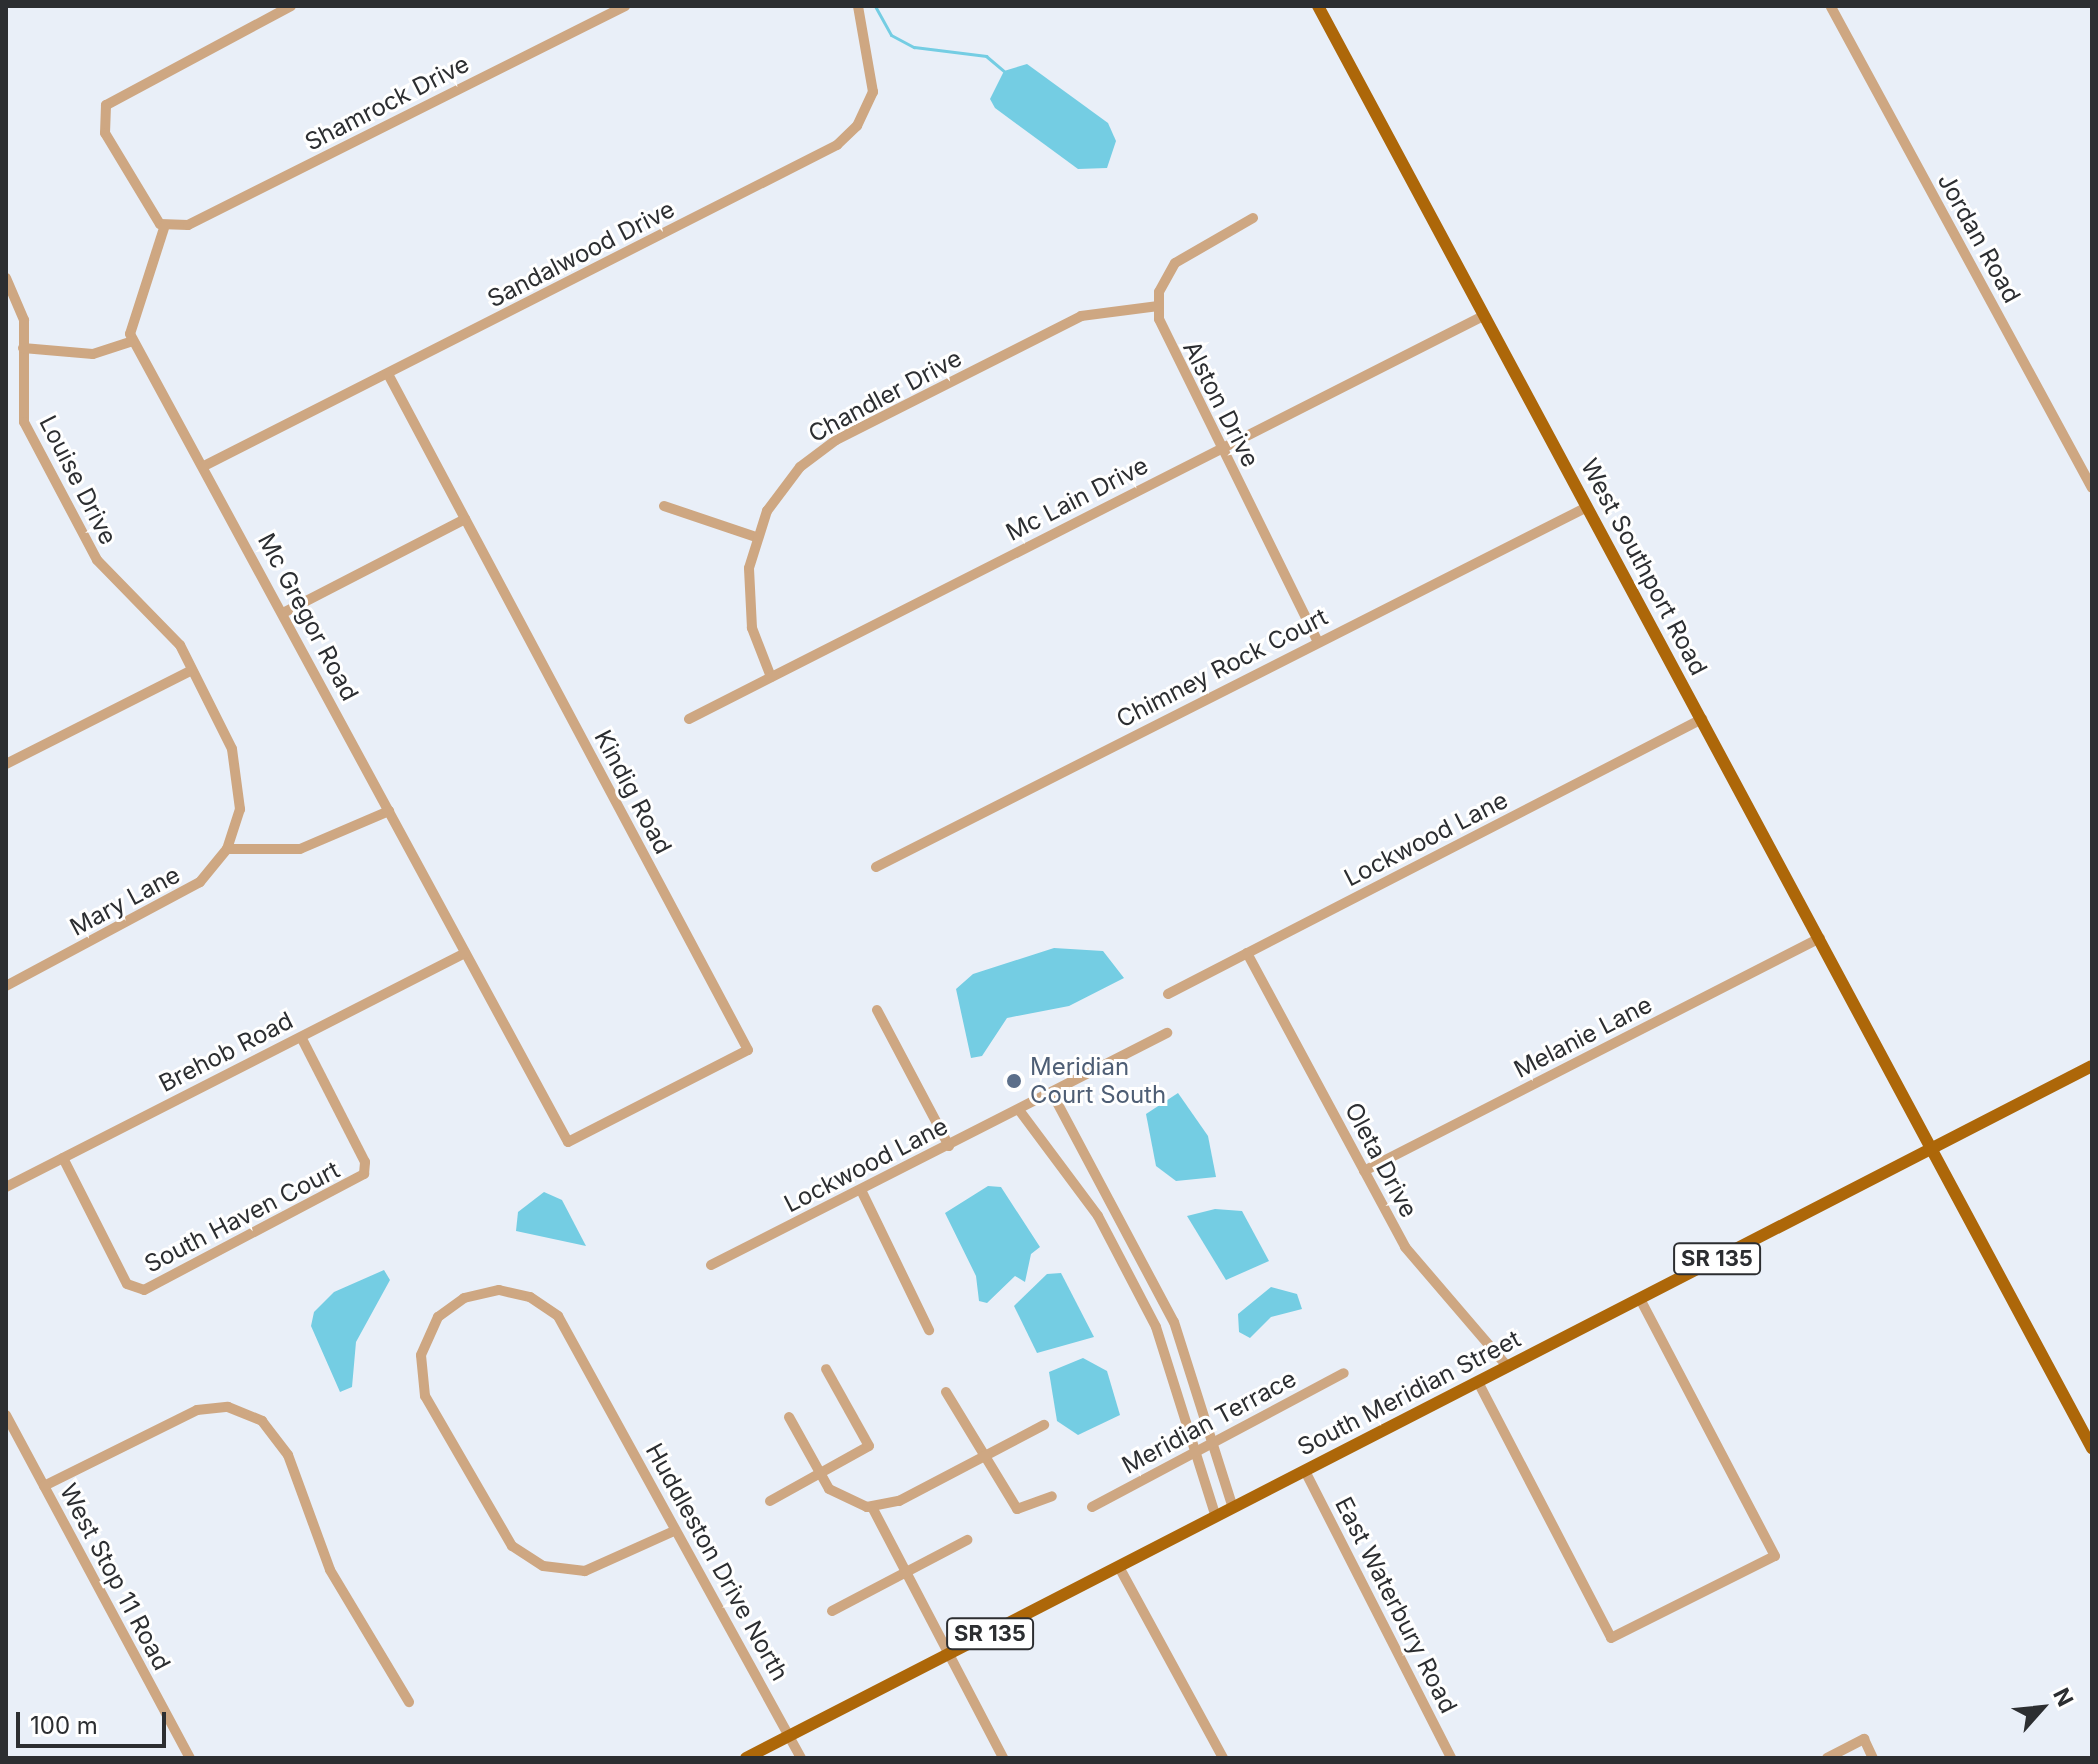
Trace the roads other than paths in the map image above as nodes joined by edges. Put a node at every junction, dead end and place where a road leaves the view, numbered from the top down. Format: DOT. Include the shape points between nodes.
graph roads {
  1 [pos="291,6"];
  2 [pos="625,6"];
  3 [pos="858,6"];
  4 [pos="1319,6"];
  5 [pos="1831,7"];
  6 [pos="1253,218"];
  7 [pos="165,225"];
  8 [pos="6,278"];
  9 [pos="1158,306"];
  10 [pos="1483,316"];
  11 [pos="133,341"];
  12 [pos="23,348"];
  13 [pos="388,374"];
  14 [pos="1221,448"];
  15 [pos="204,466"];
  16 [pos="2092,488"];
  17 [pos="664,506"];
  18 [pos="1587,507"];
  19 [pos="465,519"];
  20 [pos="756,537"];
  21 [pos="283,613"];
  22 [pos="1318,642"];
  23 [pos="192,670"];
  24 [pos="771,677"];
  25 [pos="689,719"];
  26 [pos="1702,719"];
  27 [pos="6,764"];
  28 [pos="389,811"];
  29 [pos="227,849"];
  30 [pos="876,867"];
  31 [pos="1820,938"];
  32 [pos="465,953"];
  33 [pos="1247,953"];
  34 [pos="6,986"];
  35 [pos="1168,994"];
  36 [pos="877,1010"];
  37 [pos="1167,1033"];
  38 [pos="301,1037"];
  39 [pos="2092,1066"];
  40 [pos="1052,1093"];
  41 [pos="1019,1110"];
  42 [pos="568,1142"];
  43 [pos="949,1146"];
  44 [pos="1934,1148"];
  45 [pos="63,1158"];
  46 [pos="1364,1171"];
  47 [pos="6,1187"];
  48 [pos="861,1190"];
  49 [pos="711,1265"];
  50 [pos="1640,1299"];
  51 [pos="929,1330"];
  52 [pos="1508,1367"];
  53 [pos="826,1369"];
  54 [pos="1344,1373"];
  55 [pos="1478,1382"];
  56 [pos="946,1392"];
  57 [pos="6,1415"];
  58 [pos="789,1417"];
  59 [pos="1044,1425"];
  60 [pos="1212,1443"];
  61 [pos="2092,1448"];
  62 [pos="1195,1452"];
  63 [pos="984,1456"];
  64 [pos="1305,1471"];
  65 [pos="819,1474"];
  66 [pos="44,1486"];
  67 [pos="1052,1496"];
  68 [pos="770,1501"];
  69 [pos="872,1507"];
  70 [pos="1092,1507"];
  71 [pos="1233,1508"];
  72 [pos="1216,1517"];
  73 [pos="674,1531"];
  74 [pos="967,1540"];
  75 [pos="1119,1567"];
  76 [pos="905,1573"];
  77 [pos="832,1611"];
  78 [pos="946,1656"];
  79 [pos="409,1702"];
  80 [pos="790,1735"];
  81 [pos="190,1758"];
  82 [pos="746,1758"];
  83 [pos="801,1758"];
  84 [pos="1003,1758"];
  85 [pos="1223,1758"];
  86 [pos="1451,1758"];
  87 [pos="1827,1758"];
  88 [pos="1873,1758"];
  1 -- 7 [label="street" via="120,92 104,109 105,133 147,213"];
  2 -- 7 [label="street, Shamrock Drive" via="188,225"];
  3 -- 13 [label="street, Sandalwood Drive" via="874,83 862,118 844,140"];
  4 -- 10 [label="main road, West Southport Road"];
  5 -- 16 [label="street, Jordan Road"];
  6 -- 9 [label="street" via="1178,259"];
  7 -- 11 [label="street"];
  8 -- 12 [label="street, Louise Drive" via="24,320"];
  9 -- 14 [label="street, Alston Drive" via="1162,332"];
  9 -- 20 [label="street, Chandler Drive" via="1081,316 832,442 784,484"];
  10 -- 14 [label="street, Mc Lain Drive"];
  10 -- 18 [label="main road, West Southport Road"];
  11 -- 12 [label="street" via="93,354"];
  11 -- 15 [label="street, Mc Gregor Road"];
  12 -- 23 [label="street, Louise Drive" via="19,399 29,432 97,560 170,631"];
  13 -- 15 [label="street, Sandalwood Drive"];
  13 -- 19 [label="street, Kindig Road"];
  14 -- 22 [label="street, Alston Drive"];
  14 -- 24 [label="street, Mc Lain Drive"];
  15 -- 21 [label="street, Mc Gregor Road"];
  17 -- 20 [label="street"];
  18 -- 22 [label="street, Chimney Rock Court"];
  18 -- 26 [label="main road, West Southport Road"];
  19 -- 21 [label="street"];
  19 -- 42 [label="street, Kindig Road" via="748,1050"];
  20 -- 24 [label="street, Chandler Drive" via="748,596"];
  21 -- 28 [label="street, Mc Gregor Road"];
  22 -- 30 [label="street, Chimney Rock Court"];
  23 -- 27 [label="street"];
  23 -- 29 [label="street, Louise Drive" via="239,776 240,809"];
  24 -- 25 [label="street, Mc Lain Drive"];
  26 -- 31 [label="main road, West Southport Road"];
  26 -- 33 [label="street, Lockwood Lane"];
  28 -- 29 [label="street" via="300,849"];
  28 -- 32 [label="street, Mc Gregor Road"];
  29 -- 34 [label="street, Mary Lane" via="181,896"];
  31 -- 44 [label="main road, West Southport Road"];
  31 -- 46 [label="street, Melanie Lane"];
  32 -- 38 [label="street, Brehob Road"];
  32 -- 42 [label="street, Mc Gregor Road"];
  33 -- 35 [label="street, Lockwood Lane"];
  33 -- 46 [label="street, Oleta Drive"];
  36 -- 43 [label="street"];
  37 -- 40 [label="street, Lockwood Lane"];
  38 -- 45 [label="street, Brehob Road"];
  38 -- 45 [label="street, South Haven Court" via="365,1162 361,1177 144,1290 127,1284"];
  39 -- 44 [label="main road, South Meridian Street / SR 135"];
  40 -- 41 [label="street, Lockwood Lane"];
  40 -- 60 [label="street" via="1174,1322"];
  41 -- 43 [label="street, Lockwood Lane"];
  41 -- 62 [label="street" via="1098,1216 1156,1327"];
  43 -- 48 [label="street, Lockwood Lane"];
  44 -- 50 [label="main road, South Meridian Street / SR 135"];
  44 -- 61 [label="main road, West Southport Road"];
  45 -- 47 [label="street, Brehob Road"];
  46 -- 52 [label="street, Oleta Drive" via="1413,1259"];
  48 -- 49 [label="street, Lockwood Lane"];
  48 -- 51 [label="street"];
  50 -- 52 [label="main road, South Meridian Street / SR 135"];
  50 -- 55 [label="street" via="1775,1556 1611,1638"];
  52 -- 55 [label="main road, South Meridian Street / SR 135"];
  53 -- 65 [label="street" via="869,1446"];
  54 -- 60 [label="street, Meridian Terrace"];
  55 -- 64 [label="main road, South Meridian Street / SR 135"];
  56 -- 63 [label="street"];
  57 -- 66 [label="street, West Stop 11 Road"];
  58 -- 65 [label="street"];
  59 -- 63 [label="street"];
  60 -- 62 [label="street, Meridian Terrace"];
  60 -- 71 [label="street"];
  62 -- 70 [label="street, Meridian Terrace"];
  62 -- 72 [label="street"];
  63 -- 67 [label="street" via="1019,1511"];
  63 -- 69 [label="street"];
  64 -- 71 [label="main road, South Meridian Street / SR 135"];
  64 -- 86 [label="street, East Waterbury Road"];
  65 -- 68 [label="street"];
  65 -- 69 [label="street" via="840,1498"];
  66 -- 79 [label="street" via="197,1410 228,1407 262,1421 288,1455 330,1570"];
  66 -- 81 [label="street, West Stop 11 Road"];
  69 -- 76 [label="street"];
  71 -- 72 [label="main road, South Meridian Street / SR 135"];
  72 -- 75 [label="main road, South Meridian Street / SR 135"];
  73 -- 73 [label="street, Huddleston Drive North" via="558,1316 522,1294 481,1292 452,1304 426,1337 420,1368 425,1396 502,1536 534,1562 575,1571 607,1565"];
  73 -- 80 [label="street, Huddleston Drive North"];
  74 -- 76 [label="street"];
  75 -- 78 [label="main road, South Meridian Street / SR 135"];
  75 -- 85 [label="street"];
  76 -- 77 [label="street"];
  76 -- 78 [label="street"];
  78 -- 80 [label="main road, South Meridian Street / SR 135"];
  78 -- 84 [label="street"];
  80 -- 82 [label="main road, South Meridian Street / SR 135"];
  80 -- 83 [label="street, Huddleston Drive North"];
  87 -- 88 [label="street" via="1864,1739"];
}
